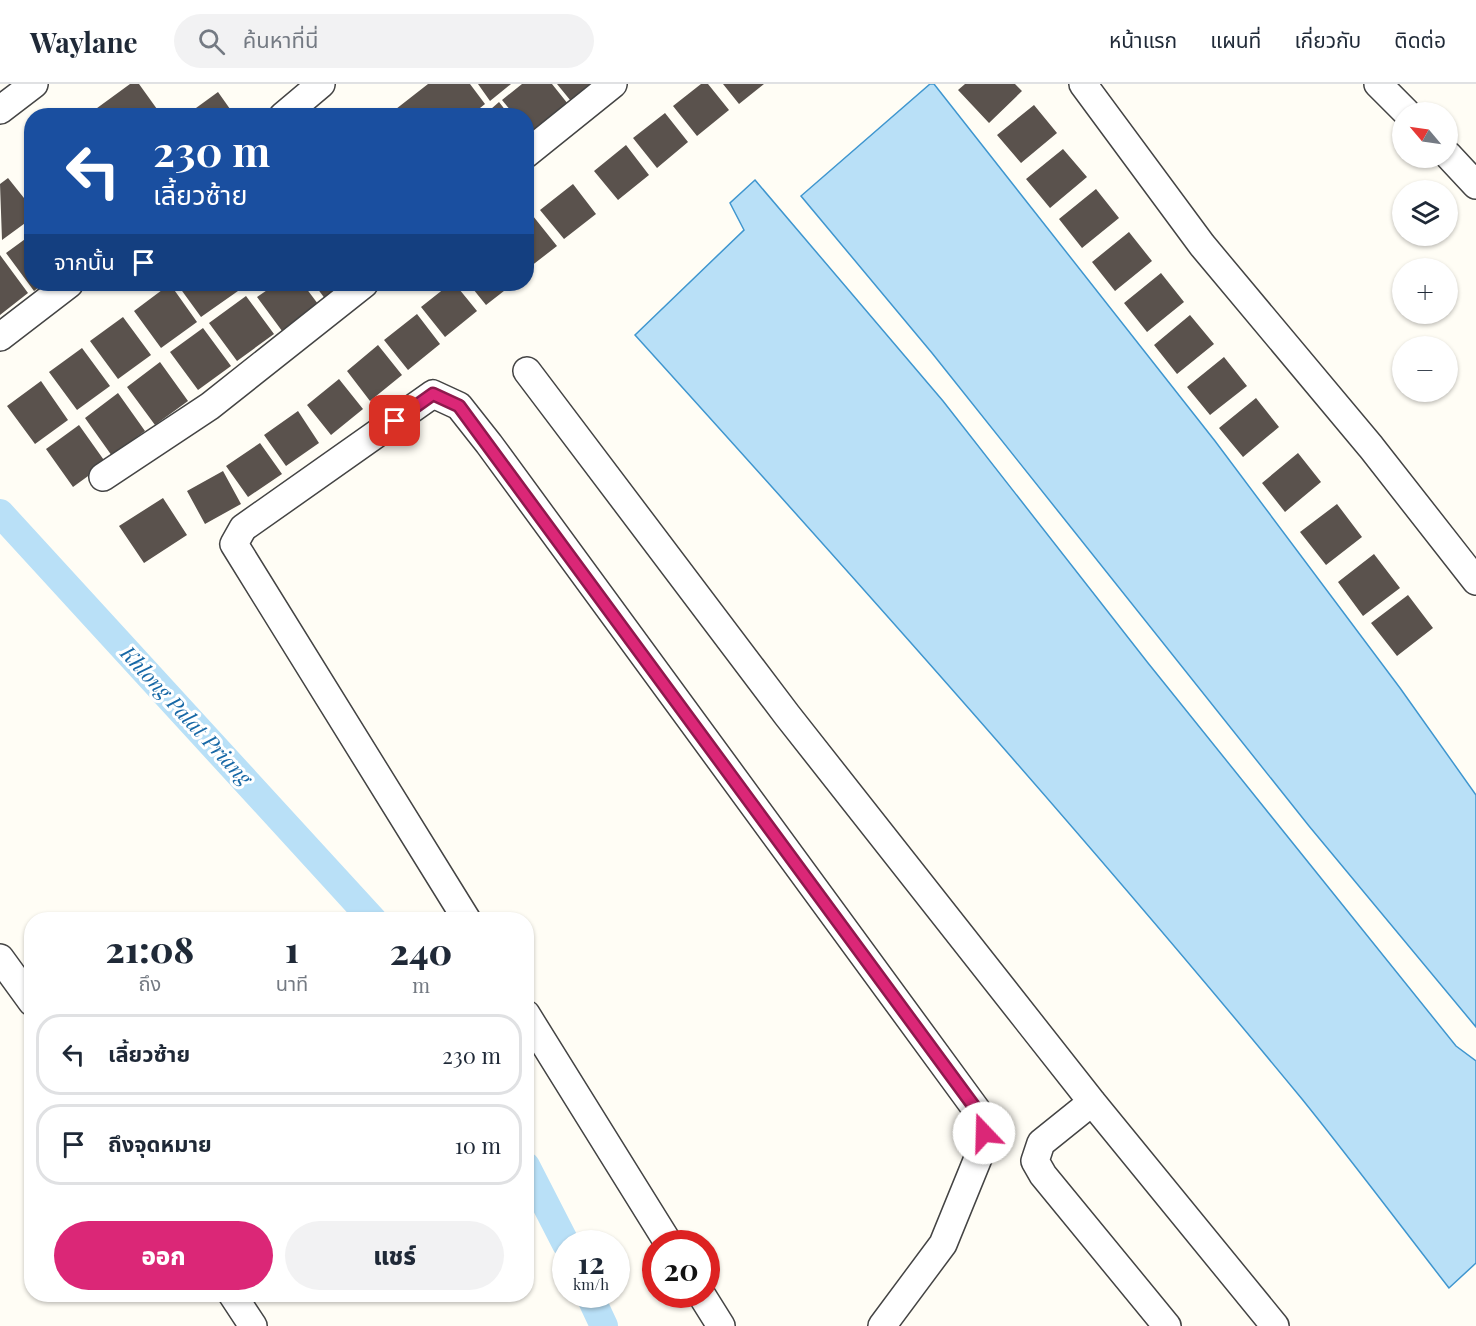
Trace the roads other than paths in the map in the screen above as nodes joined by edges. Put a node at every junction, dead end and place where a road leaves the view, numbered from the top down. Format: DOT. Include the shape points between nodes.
graph roads {
  1 [pos="34,84"];
  2 [pos="321,84"];
  3 [pos="613,84"];
  4 [pos="1083,84"];
  5 [pos="1378,84"];
  6 [pos="1396,102"];
  7 [pos="292,108"];
  8 [pos="0,110"];
  9 [pos="534,148"];
  10 [pos="1458,166"];
  11 [pos="1476,185"];
  12 [pos="60,291"];
  13 [pos="355,291"];
  14 [pos="0,337"];
  15 [pos="527,371"];
  16 [pos="103,477"];
  17 [pos="1476,581"];
  18 [pos="463,912"];
  19 [pos="0,958"];
  20 [pos="24,991"];
  21 [pos="534,1027"];
  22 [pos="1092,1102"];
  23 [pos="660,1230"];
  24 [pos="237,1302"];
  25 [pos="710,1308"];
  26 [pos="252,1326"];
  27 [pos="721,1326"];
  28 [pos="882,1326"];
  29 [pos="1167,1326"];
  30 [pos="1275,1326"];
  1 -- 8 [label="street"];
  2 -- 7 [label="street"];
  3 -- 9 [label="street"];
  4 -- 17 [label="street" via="1202,245 1371,447"];
  5 -- 6 [label="street"];
  10 -- 11 [label="street"];
  12 -- 14 [label="street"];
  13 -- 16 [label="street" via="210,406"];
  15 -- 22 [label="street" via="787,715"];
  18 -- 28 [label="street" via="234,544 243,528 433,394 459,406 489,444 984,1120 983,1146 943,1244"];
  19 -- 20 [label="street"];
  21 -- 23 [label="street"];
  22 -- 29 [label="street" via="1041,1143 1035,1161"];
  22 -- 30 [label="street"];
  24 -- 26 [label="street"];
  25 -- 27 [label="street"];
}
